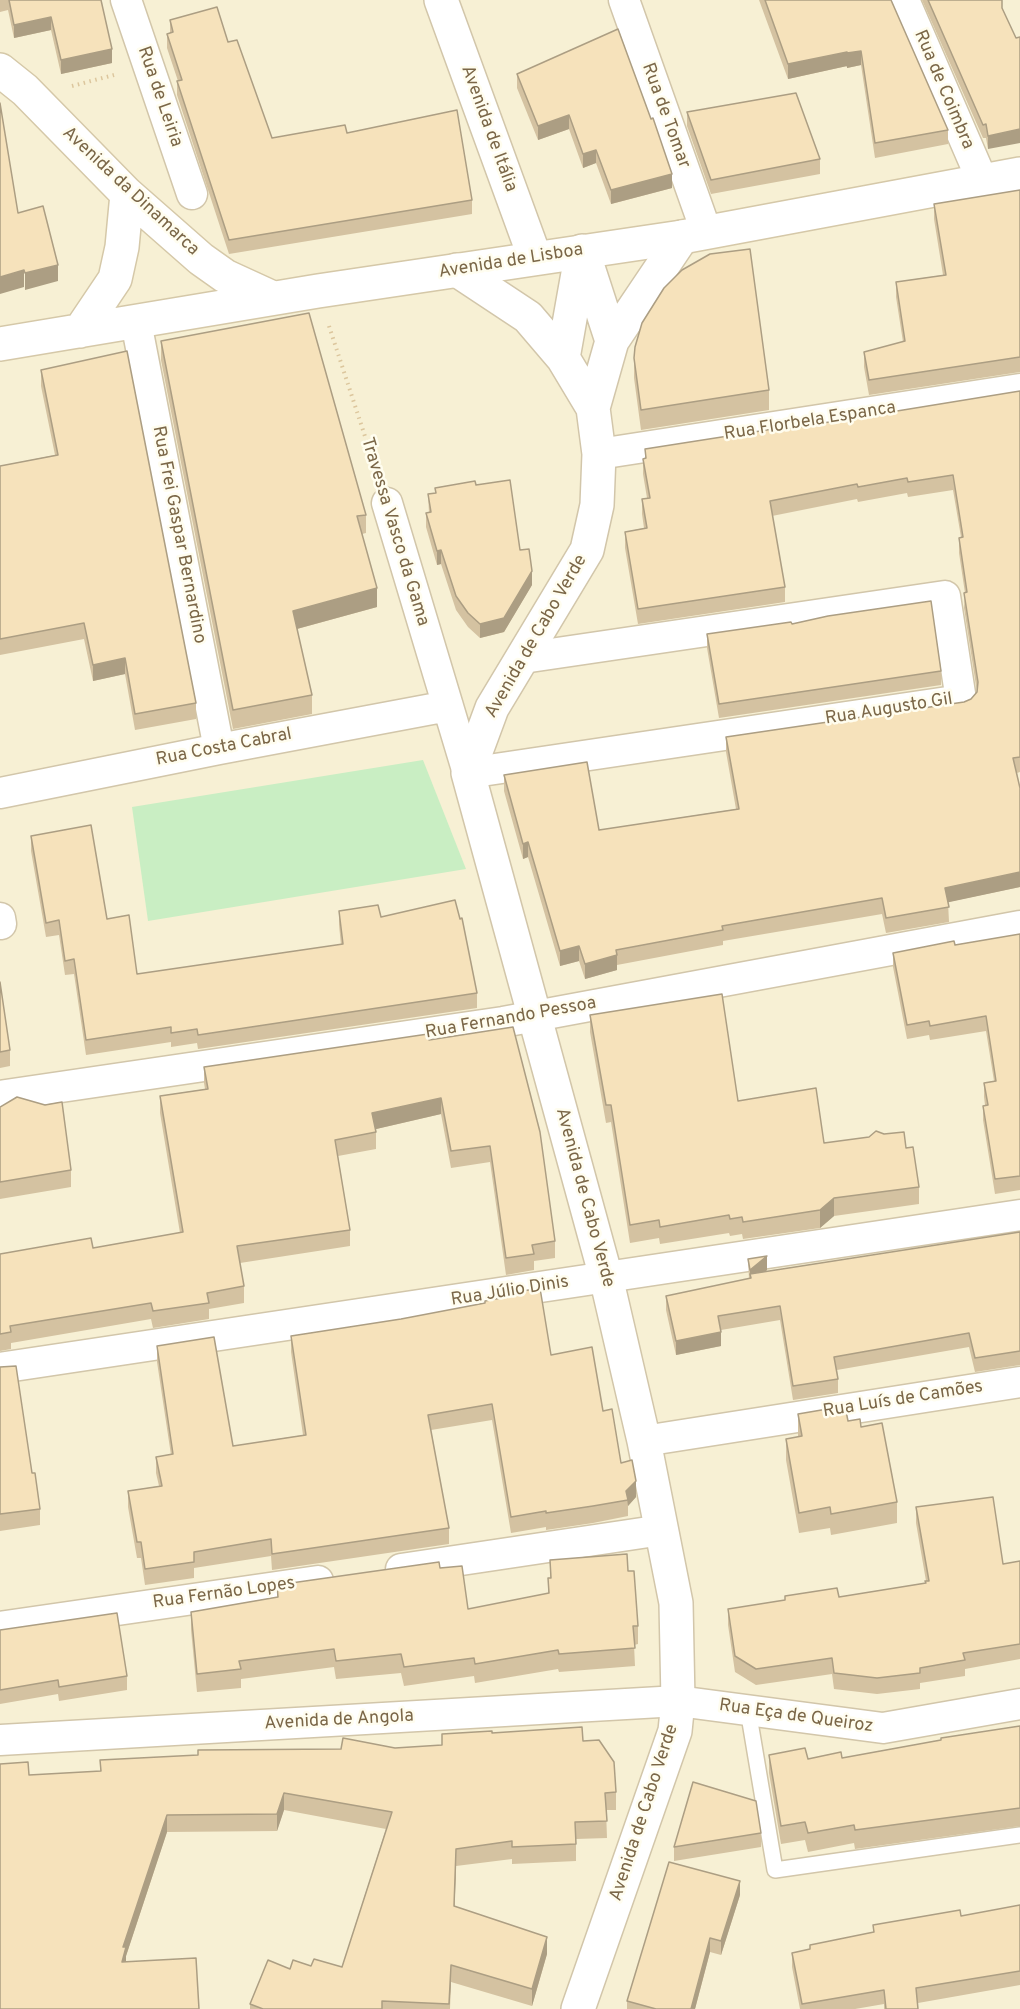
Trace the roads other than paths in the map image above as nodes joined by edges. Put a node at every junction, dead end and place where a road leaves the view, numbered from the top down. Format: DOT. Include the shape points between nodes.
graph roads {
  1 [pos="126,0"];
  2 [pos="441,0"];
  3 [pos="624,0"];
  4 [pos="904,0"];
  5 [pos="0,70"];
  6 [pos="1020,174"];
  7 [pos="982,180"];
  8 [pos="192,194"];
  9 [pos="127,195"];
  10 [pos="694,234"];
  11 [pos="582,251"];
  12 [pos="535,258"];
  13 [pos="457,270"];
  14 [pos="273,298"];
  15 [pos="136,322"];
  16 [pos="80,332"];
  17 [pos="612,341"];
  18 [pos="0,344"];
  19 [pos="563,358"];
  20 [pos="1020,389"];
  21 [pos="593,408"];
  22 [pos="599,454"];
  23 [pos="387,504"];
  24 [pos="523,658"];
  25 [pos="448,706"];
  26 [pos="219,748"];
  27 [pos="468,773"];
  28 [pos="0,793"];
  29 [pos="1020,926"];
  30 [pos="534,1016"];
  31 [pos="0,1096"];
  32 [pos="1020,1215"];
  33 [pos="606,1277"];
  34 [pos="0,1368"];
  35 [pos="1020,1382"];
  36 [pos="644,1441"];
  37 [pos="662,1530"];
  38 [pos="376,1572"];
  39 [pos="341,1577"];
  40 [pos="0,1627"];
  41 [pos="678,1701"];
  42 [pos="1020,1704"];
  43 [pos="748,1710"];
  44 [pos="0,1740"];
  45 [pos="1020,1835"];
  46 [pos="578,2009"];
  1 -- 8 [label="street, Rua de Leiria"];
  2 -- 12 [label="street, Avenida de Itália"];
  3 -- 10 [label="street, Rua de Tomar"];
  4 -- 7 [label="street, Rua de Coimbra"];
  5 -- 9 [label="street, Avenida da Dinamarca" via="25,90"];
  6 -- 7 [label="street, Avenida de Lisboa"];
  7 -- 10 [label="street, Avenida de Lisboa"];
  9 -- 14 [label="street, Avenida da Dinamarca" via="201,260"];
  9 -- 16 [label="street" via="115,279"];
  10 -- 11 [label="street, Avenida de Lisboa"];
  10 -- 17 [label="street, Avenida de Cabo Verde"];
  11 -- 12 [label="street, Avenida de Lisboa"];
  11 -- 17 [label="street"];
  11 -- 19 [label="street"];
  12 -- 13 [label="street, Avenida de Lisboa"];
  13 -- 14 [label="street, Avenida de Lisboa"];
  13 -- 19 [label="street, Avenida de Cabo Verde" via="528,317"];
  14 -- 15 [label="street, Avenida de Lisboa"];
  15 -- 16 [label="street, Avenida de Lisboa"];
  15 -- 26 [label="street, Rua Frei Gaspar Bernardino"];
  16 -- 18 [label="street, Avenida de Lisboa"];
  17 -- 21 [label="street, Avenida de Cabo Verde"];
  19 -- 21 [label="street, Avenida de Cabo Verde"];
  20 -- 22 [label="street, Rua Florbela Espanca"];
  21 -- 22 [label="street, Avenida de Cabo Verde"];
  22 -- 24 [label="street, Avenida de Cabo Verde" via="597,505 587,550"];
  23 -- 25 [label="street, Travessa Vasco da Gama"];
  24 -- 27 [label="street, Avenida de Cabo Verde" via="492,708"];
  24 -- 27 [label="street, Rua Augusto Gil" via="945,596 961,700"];
  25 -- 26 [label="street, Rua Costa Cabral"];
  25 -- 27 [label="street, Travessa Vasco da Gama"];
  26 -- 28 [label="street, Rua Costa Cabral"];
  27 -- 30 [label="street, Avenida de Cabo Verde"];
  29 -- 30 [label="street, Rua Fernando Pessoa"];
  30 -- 31 [label="street, Rua Fernando Pessoa"];
  30 -- 33 [label="street, Avenida de Cabo Verde"];
  32 -- 33 [label="street, Rua Júlio Dinis"];
  33 -- 34 [label="street, Rua Júlio Dinis"];
  33 -- 36 [label="street, Avenida de Cabo Verde"];
  35 -- 36 [label="street, Rua Luís de Camões"];
  36 -- 37 [label="street, Avenida de Cabo Verde"];
  37 -- 38 [label="street"];
  37 -- 41 [label="street, Avenida de Cabo Verde" via="676,1604"];
  39 -- 40 [label="street, Rua Fernão Lopes"];
  41 -- 43 [label="street, Rua Eça de Queiroz"];
  41 -- 44 [label="street, Avenida de Angola"];
  41 -- 46 [label="street, Avenida de Cabo Verde" via="675,1731"];
  42 -- 43 [label="street, Rua Eça de Queiroz" via="883,1728"];
  43 -- 45 [label="lane" via="775,1870"];
}
